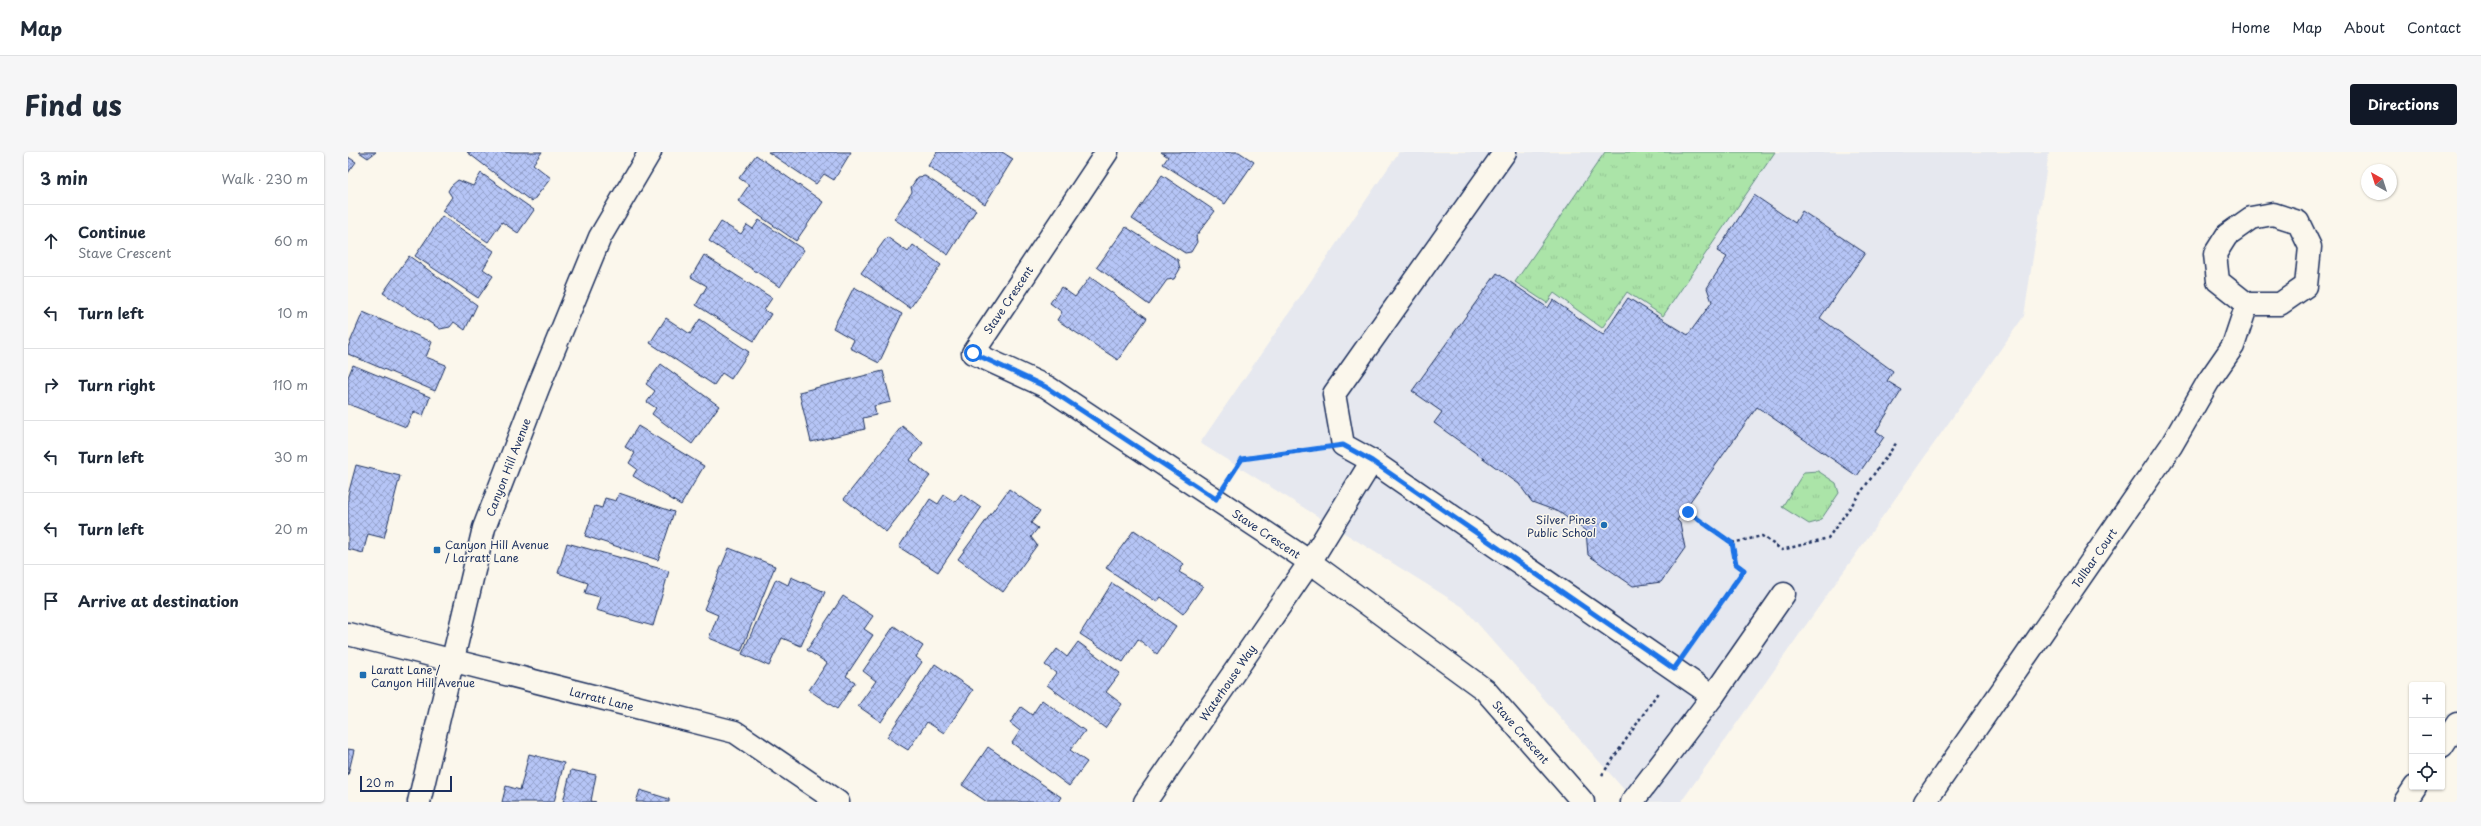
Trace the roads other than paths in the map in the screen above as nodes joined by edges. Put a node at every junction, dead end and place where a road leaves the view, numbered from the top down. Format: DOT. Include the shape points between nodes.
graph roads {
  1 [pos="650,152"];
  2 [pos="1107,152"];
  3 [pos="1505,152"];
  4 [pos="2247,304"];
  5 [pos="1372,461"];
  6 [pos="1310,562"];
  7 [pos="1784,594"];
  8 [pos="348,634"];
  9 [pos="452,662"];
  10 [pos="1713,696"];
  11 [pos="2457,724"];
  12 [pos="2445,742"];
  13 [pos="2413,790"];
  14 [pos="419,802"];
  15 [pos="838,802"];
  16 [pos="1145,802"];
  17 [pos="1583,802"];
  18 [pos="1632,802"];
  19 [pos="1925,802"];
  20 [pos="2405,802"];
  1 -- 9 [label="street, Canyon Hill Avenue" via="600,237 538,388 484,528"];
  2 -- 6 [label="street, Stave Crescent" via="973,353 1046,387"];
  3 -- 5 [label="street" via="1334,394 1343,445"];
  4 -- 4 [label="street" via="2280,304 2306,286 2310,247 2298,222 2273,214 2251,218 2228,235 2215,254 2218,281"];
  4 -- 19 [label="street, Tollbar Court" via="2233,346 2208,382 2171,446"];
  5 -- 6 [label="street, Waterhouse Way"];
  5 -- 10 [label="street"];
  6 -- 16 [label="street, Waterhouse Way"];
  6 -- 17 [label="street, Stave Crescent" via="1485,690"];
  7 -- 10 [label="street"];
  8 -- 9 [label="street, Larratt Lane"];
  9 -- 14 [label="street, Canyon Hill Avenue"];
  9 -- 15 [label="street, Larratt Lane" via="734,732"];
  10 -- 18 [label="street"];
  11 -- 12 [label="street"];
  13 -- 20 [label="street"];
}
